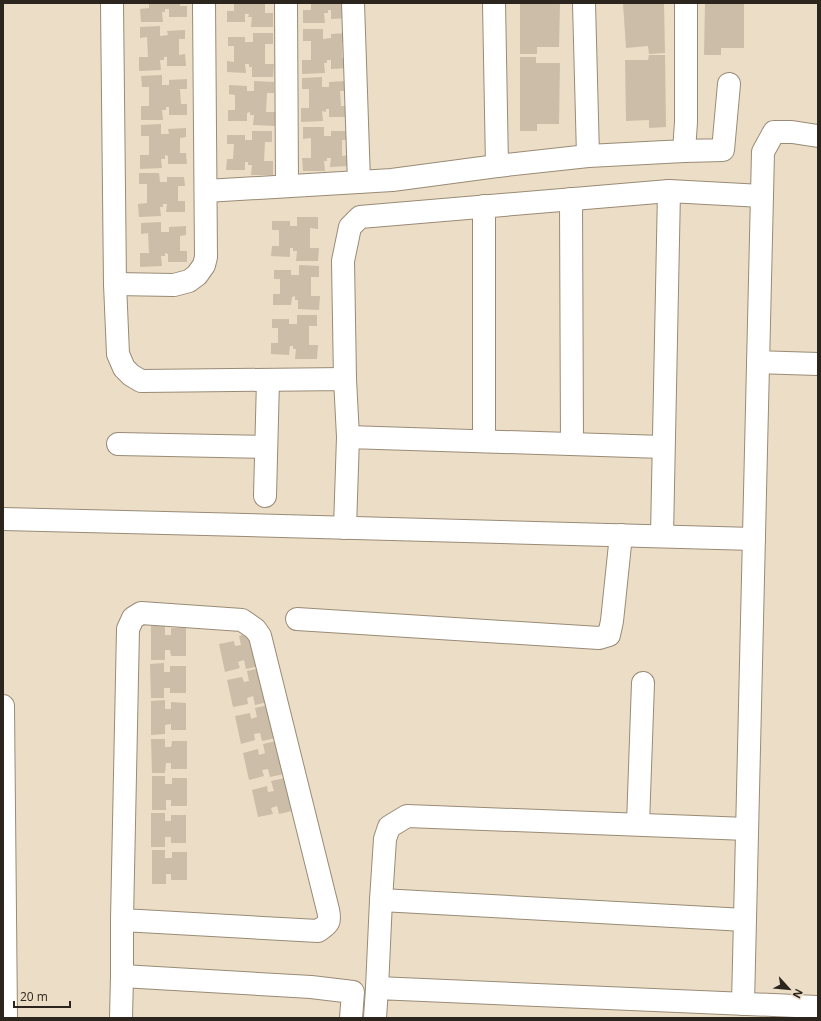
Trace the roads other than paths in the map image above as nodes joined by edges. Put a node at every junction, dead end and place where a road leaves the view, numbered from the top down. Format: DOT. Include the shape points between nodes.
graph roads {
  1 [pos="112,3"];
  2 [pos="204,3"];
  3 [pos="286,3"];
  4 [pos="353,3"];
  5 [pos="494,3"];
  6 [pos="584,3"];
  7 [pos="686,3"];
  8 [pos="729,84"];
  9 [pos="818,136"];
  10 [pos="684,151"];
  11 [pos="588,156"];
  12 [pos="497,166"];
  13 [pos="359,182"];
  14 [pos="287,186"];
  15 [pos="206,191"];
  16 [pos="669,191"];
  17 [pos="762,196"];
  18 [pos="570,199"];
  19 [pos="484,206"];
  20 [pos="115,284"];
  21 [pos="758,362"];
  22 [pos="818,364"];
  23 [pos="345,379"];
  24 [pos="268,380"];
  25 [pos="348,437"];
  26 [pos="484,441"];
  27 [pos="118,444"];
  28 [pos="572,444"];
  29 [pos="266,447"];
  30 [pos="663,447"];
  31 [pos="265,496"];
  32 [pos="3,519"];
  33 [pos="346,528"];
  34 [pos="621,535"];
  35 [pos="662,536"];
  36 [pos="754,539"];
  37 [pos="297,619"];
  38 [pos="643,683"];
  39 [pos="3,706"];
  40 [pos="638,824"];
  41 [pos="747,829"];
  42 [pos="380,900"];
  43 [pos="122,920"];
  44 [pos="745,920"];
  45 [pos="122,976"];
  46 [pos="377,988"];
  47 [pos="743,1004"];
  48 [pos="818,1007"];
  49 [pos="6,1018"];
  50 [pos="121,1018"];
  51 [pos="351,1018"];
  52 [pos="375,1018"];
  1 -- 20 [label="street"];
  2 -- 15 [label="street"];
  3 -- 14 [label="street"];
  4 -- 13 [label="street"];
  5 -- 12 [label="street"];
  6 -- 11 [label="street"];
  7 -- 10 [label="street"];
  8 -- 10 [label="street" via="722,150"];
  9 -- 17 [label="street" via="774,132 764,152"];
  10 -- 11 [label="street"];
  11 -- 12 [label="street"];
  12 -- 13 [label="street"];
  13 -- 14 [label="street"];
  14 -- 15 [label="street"];
  15 -- 20 [label="street" via="206,257 198,275 189,281 174,284"];
  16 -- 17 [label="street"];
  16 -- 18 [label="street"];
  16 -- 30 [label="street"];
  17 -- 21 [label="street"];
  18 -- 19 [label="street"];
  18 -- 28 [label="street"];
  19 -- 23 [label="street" via="360,217 350,227 344,261"];
  19 -- 26 [label="street"];
  20 -- 24 [label="street" via="118,354 124,368 131,375 142,381"];
  21 -- 22 [label="street"];
  21 -- 36 [label="street"];
  23 -- 24 [label="street"];
  23 -- 25 [label="street"];
  24 -- 29 [label="street"];
  25 -- 26 [label="street"];
  25 -- 33 [label="street"];
  26 -- 28 [label="street"];
  27 -- 29 [label="street"];
  28 -- 30 [label="street"];
  29 -- 31 [label="street"];
  30 -- 35 [label="street"];
  32 -- 33 [label="street"];
  33 -- 34 [label="street"];
  34 -- 35 [label="street"];
  34 -- 37 [label="street" via="612,621 609,634 599,638"];
  35 -- 36 [label="street"];
  36 -- 41 [label="street"];
  38 -- 40 [label="street"];
  39 -- 49 [label="street"];
  40 -- 41 [label="street"];
  40 -- 42 [label="street" via="407,816 389,827 385,840"];
  41 -- 44 [label="street"];
  42 -- 44 [label="street"];
  42 -- 46 [label="street"];
  43 -- 43 [label="street" via="318,930 328,924 330,918 260,636 242,620 141,613 133,618 128,629"];
  43 -- 45 [label="street"];
  44 -- 47 [label="street"];
  45 -- 50 [label="street"];
  45 -- 51 [label="street" via="311,987 353,992"];
  46 -- 47 [label="street"];
  46 -- 52 [label="street"];
  47 -- 48 [label="street"];
}
